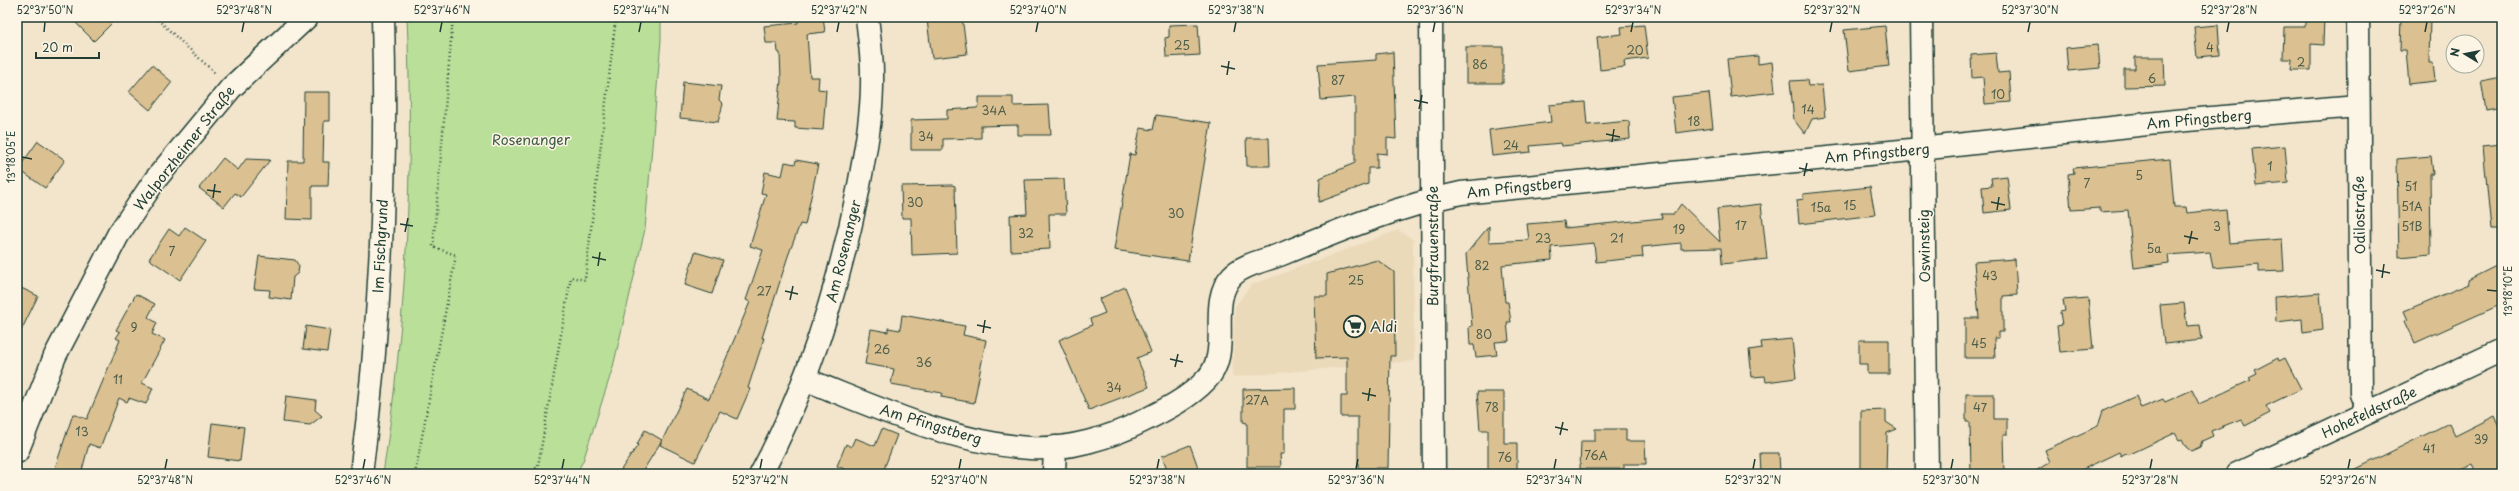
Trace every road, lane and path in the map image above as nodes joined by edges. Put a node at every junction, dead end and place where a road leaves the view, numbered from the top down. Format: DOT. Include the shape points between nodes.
graph roads {
  1 [pos="155,17"];
  2 [pos="307,17"];
  3 [pos="383,17"];
  4 [pos="453,17"];
  5 [pos="616,17"];
  6 [pos="867,17"];
  7 [pos="1431,17"];
  8 [pos="1921,17"];
  9 [pos="2358,17"];
  10 [pos="220,78"];
  11 [pos="2358,106"];
  12 [pos="1922,149"];
  13 [pos="1432,199"];
  14 [pos="2502,350"];
  15 [pos="804,379"];
  16 [pos="2368,412"];
  17 [pos="1055,447"];
  18 [pos="17,452"];
  19 [pos="361,474"];
  20 [pos="415,474"];
  21 [pos="530,474"];
  22 [pos="761,474"];
  23 [pos="1054,474"];
  24 [pos="1434,474"];
  25 [pos="1927,474"];
  26 [pos="2237,474"];
  1 -- 10 [label="path"];
  2 -- 18 [label="street, Walporzheimer Straße" via="231,88 155,180 118,234 55,356"];
  3 -- 19 [label="street, Im Fischgrund" via="385,119 381,260"];
  4 -- 20 [label="path" via="433,247 456,255"];
  5 -- 21 [label="path" via="585,280 571,277 538,466"];
  6 -- 15 [label="street, Am Rosenanger" via="872,74 870,120 864,161 836,282"];
  7 -- 13 [label="street, Burgfrauenstraße"];
  8 -- 12 [label="street, Oswinsteig"];
  9 -- 11 [label="street, Odilostraße"];
  11 -- 12 [label="street, Am Pfingstberg" via="2175,121"];
  11 -- 16 [label="street, Odilostraße" via="2361,394"];
  12 -- 13 [label="street, Am Pfingstberg" via="1461,193"];
  12 -- 25 [label="street, Oswinsteig"];
  13 -- 17 [label="street, Am Pfingstberg" via="1400,208 1233,275 1222,290 1216,363 1207,380 1170,408 1121,432"];
  13 -- 24 [label="street, Burgfrauenstraße"];
  14 -- 16 [label="street, Hohefeldstraße"];
  15 -- 17 [label="street, Am Pfingstberg" via="884,410 968,438 1030,448"];
  15 -- 22 [label="street, Am Rosenanger" via="775,448"];
  16 -- 26 [label="street, Hohefeldstraße"];
  17 -- 23 [label="street"];
}
